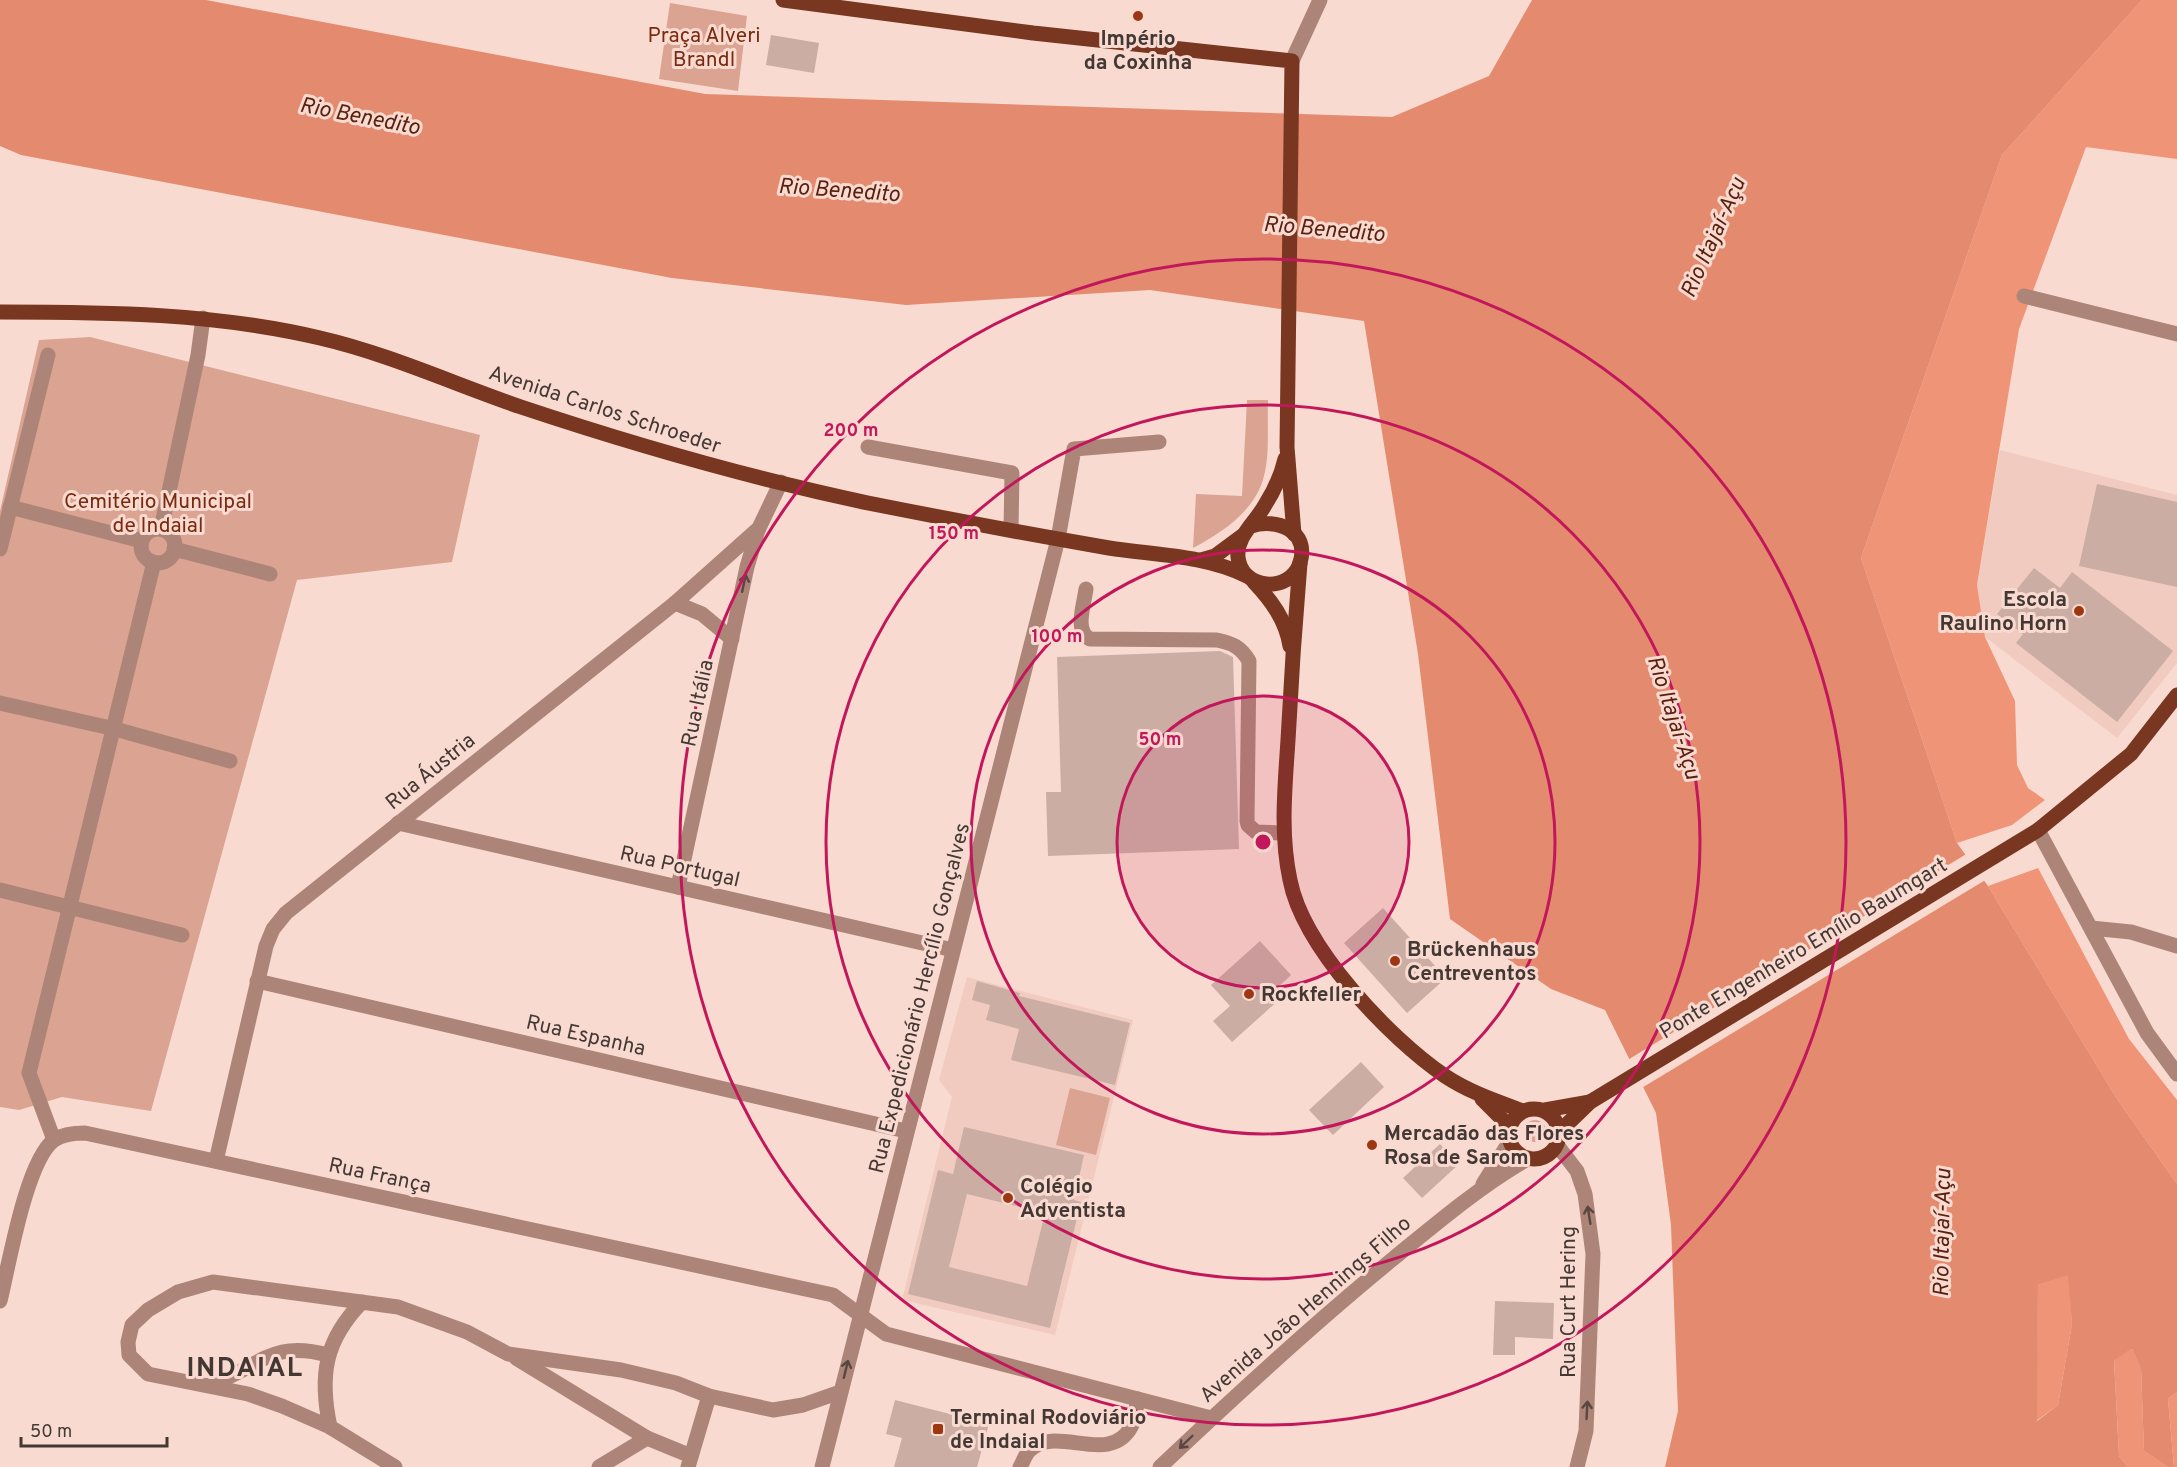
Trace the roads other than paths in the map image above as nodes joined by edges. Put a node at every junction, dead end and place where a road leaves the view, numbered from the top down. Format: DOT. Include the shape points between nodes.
graph roads {
  1 [pos="783,0"];
  2 [pos="1320,0"];
  3 [pos="1292,61"];
  4 [pos="2024,296"];
  5 [pos="0,312"];
  6 [pos="203,318"];
  7 [pos="2177,334"];
  8 [pos="48,355"];
  9 [pos="1159,442"];
  10 [pos="868,447"];
  11 [pos="1287,447"];
  12 [pos="781,482"];
  13 [pos="10,507"];
  14 [pos="759,528"];
  15 [pos="161,529"];
  16 [pos="1011,530"];
  17 [pos="1247,530"];
  18 [pos="1294,534"];
  19 [pos="1058,539"];
  20 [pos="142,541"];
  21 [pos="0,549"];
  22 [pos="174,549"];
  23 [pos="1198,560"];
  24 [pos="154,562"];
  25 [pos="1300,563"];
  26 [pos="270,574"];
  27 [pos="1251,579"];
  28 [pos="1086,589"];
  29 [pos="675,603"];
  30 [pos="732,639"];
  31 [pos="1292,661"];
  32 [pos="2177,695"];
  33 [pos="0,703"];
  34 [pos="115,729"];
  35 [pos="230,761"];
  36 [pos="398,823"];
  37 [pos="2038,830"];
  38 [pos="1282,833"];
  39 [pos="678,887"];
  40 [pos="0,890"];
  41 [pos="70,907"];
  42 [pos="2091,928"];
  43 [pos="182,935"];
  44 [pos="2177,946"];
  45 [pos="953,950"];
  46 [pos="257,981"];
  47 [pos="2177,1074"];
  48 [pos="1475,1094"];
  49 [pos="1590,1102"];
  50 [pos="1545,1110"];
  51 [pos="1523,1112"];
  52 [pos="906,1131"];
  53 [pos="1510,1134"];
  54 [pos="1559,1138"];
  55 [pos="54,1140"];
  56 [pos="1529,1158"];
  57 [pos="216,1161"];
  58 [pos="1482,1186"];
  59 [pos="0,1301"];
  60 [pos="362,1302"];
  61 [pos="859,1315"];
  62 [pos="508,1353"];
  63 [pos="328,1355"];
  64 [pos="209,1385"];
  65 [pos="840,1392"];
  66 [pos="709,1395"];
  67 [pos="1138,1400"];
  68 [pos="1211,1418"];
  69 [pos="330,1426"];
  70 [pos="647,1438"];
  71 [pos="690,1461"];
  72 [pos="395,1467"];
  73 [pos="599,1467"];
  74 [pos="822,1467"];
  75 [pos="1020,1467"];
  76 [pos="1160,1467"];
  77 [pos="1577,1467"];
  1 -- 3 [label="main road" via="1023,32"];
  2 -- 3 [label="street"];
  3 -- 11 [label="main road"];
  4 -- 7 [label="street"];
  5 -- 6 [label="main road, Avenida Carlos Schroeder"];
  6 -- 12 [label="main road, Avenida Carlos Schroeder" via="351,346 598,433"];
  6 -- 15 [label="street"];
  8 -- 13 [label="street"];
  9 -- 19 [label="street, Rua Expedicionário Hercílio Gonçalves" via="1074,449"];
  10 -- 16 [label="street" via="1012,473"];
  11 -- 17 [label="main road" via="1275,488"];
  11 -- 18 [label="main road"];
  12 -- 14 [label="street, Rua Áustria"];
  12 -- 16 [label="main road, Avenida Carlos Schroeder"];
  13 -- 20 [label="street"];
  13 -- 21 [label="street"];
  14 -- 29 [label="street, Rua Áustria"];
  30 -- 14 [label="street, Rua Itália, one-way"];
  15 -- 20 [label="street" via="151,530"];
  15 -- 22 [label="street" via="173,539"];
  16 -- 19 [label="main road, Avenida Carlos Schroeder"];
  17 -- 18 [label="main road" via="1275,522"];
  17 -- 23 [label="main road" via="1215,556"];
  17 -- 27 [label="main road" via="1238,557"];
  18 -- 25 [label="main road" via="1299,543"];
  19 -- 23 [label="main road, Avenida Carlos Schroeder"];
  19 -- 45 [label="street, Rua Expedicionário Hercílio Gonçalves"];
  20 -- 24 [label="street" via="145,557"];
  22 -- 24 [label="street" via="169,559"];
  22 -- 26 [label="street"];
  23 -- 27 [label="main road, Avenida Carlos Schroeder" via="1232,568"];
  24 -- 34 [label="street"];
  25 -- 27 [label="main road" via="1286,580 1276,585"];
  25 -- 31 [label="main road, Avenida Carlos Schroeder"];
  27 -- 31 [label="main road, Avenida Carlos Schroeder" via="1270,598 1281,617"];
  28 -- 38 [label="street" via="1080,629 1090,639 1217,640 1243,650 1249,661 1248,825 1256,832"];
  29 -- 30 [label="street" via="702,614"];
  29 -- 36 [label="street, Rua Áustria"];
  30 -- 39 [label="street, Rua Itália"];
  31 -- 38 [label="main road, Avenida Carlos Schroeder"];
  32 -- 37 [label="main road, Ponte Engenheiro Emílio Baumgart" via="2131,754"];
  33 -- 34 [label="street"];
  34 -- 35 [label="street"];
  34 -- 41 [label="street"];
  36 -- 39 [label="street, Rua Portugal"];
  36 -- 46 [label="street, Rua Áustria" via="286,913 273,929"];
  37 -- 42 [label="street"];
  37 -- 49 [label="main road, Ponte Engenheiro Emílio Baumgart"];
  38 -- 48 [label="main road, Avenida Carlos Schroeder" via="1296,901 1330,961 1401,1040 1424,1061"];
  39 -- 45 [label="street, Rua Portugal"];
  40 -- 41 [label="street"];
  41 -- 43 [label="street"];
  41 -- 55 [label="street" via="29,1073"];
  42 -- 44 [label="street" via="2130,932"];
  42 -- 47 [label="street" via="2147,1033"];
  45 -- 52 [label="street, Rua Expedicionário Hercílio Gonçalves"];
  46 -- 52 [label="street, Rua Espanha"];
  46 -- 57 [label="street, Rua Áustria"];
  48 -- 51 [label="main road, Avenida Carlos Schroeder"];
  48 -- 53 [label="main road, Avenida Carlos Schroeder"];
  49 -- 50 [label="main road, Ponte Engenheiro Emílio Baumgart"];
  49 -- 54 [label="main road, Ponte Engenheiro Emílio Baumgart"];
  50 -- 51 [label="main road" via="1533,1108"];
  50 -- 54 [label="main road" via="1557,1122"];
  51 -- 53 [label="main road"];
  52 -- 61 [label="street, Rua Expedicionário Hercílio Gonçalves"];
  53 -- 56 [label="main road" via="1515,1150"];
  53 -- 58 [label="street, Avenida João Hennings Filho"];
  54 -- 56 [label="main road" via="1546,1157"];
  77 -- 54 [label="street, Rua Curt Hering, one-way" via="1586,1431 1593,1254 1586,1194"];
  55 -- 57 [label="street, Rua França" via="85,1132"];
  55 -- 59 [label="street" via="42,1153 30,1182"];
  56 -- 58 [label="street, Avenida João Hennings Filho"];
  57 -- 61 [label="street, Rua França" via="833,1295"];
  58 -- 68 [label="street, Avenida João Hennings Filho" via="1360,1285"];
  60 -- 62 [label="street" via="398,1307 467,1332"];
  60 -- 63 [label="street" via="339,1327"];
  60 -- 64 [label="street" via="213,1282 178,1292 132,1325 129,1355 148,1374"];
  65 -- 61 [label="street, Rua Expedicionário Hercílio Gonçalves, one-way"];
  61 -- 67 [label="street, Rua França" via="886,1334"];
  62 -- 66 [label="street" via="621,1370"];
  62 -- 70 [label="street"];
  63 -- 64 [label="street" via="304,1348 276,1352 235,1376"];
  63 -- 69 [label="street" via="325,1387"];
  64 -- 69 [label="street" via="248,1394"];
  65 -- 66 [label="street" via="803,1405 772,1410"];
  65 -- 74 [label="street, Rua Expedicionário Hercílio Gonçalves"];
  66 -- 71 [label="street"];
  67 -- 68 [label="street, Rua França"];
  67 -- 75 [label="street" via="1131,1428 1119,1447 1099,1453 1044,1443 1029,1450"];
  68 -- 76 [label="street, Avenida João Hennings Filho, one-way"];
  69 -- 72 [label="street"];
  70 -- 71 [label="street"];
  70 -- 73 [label="street"];
}
